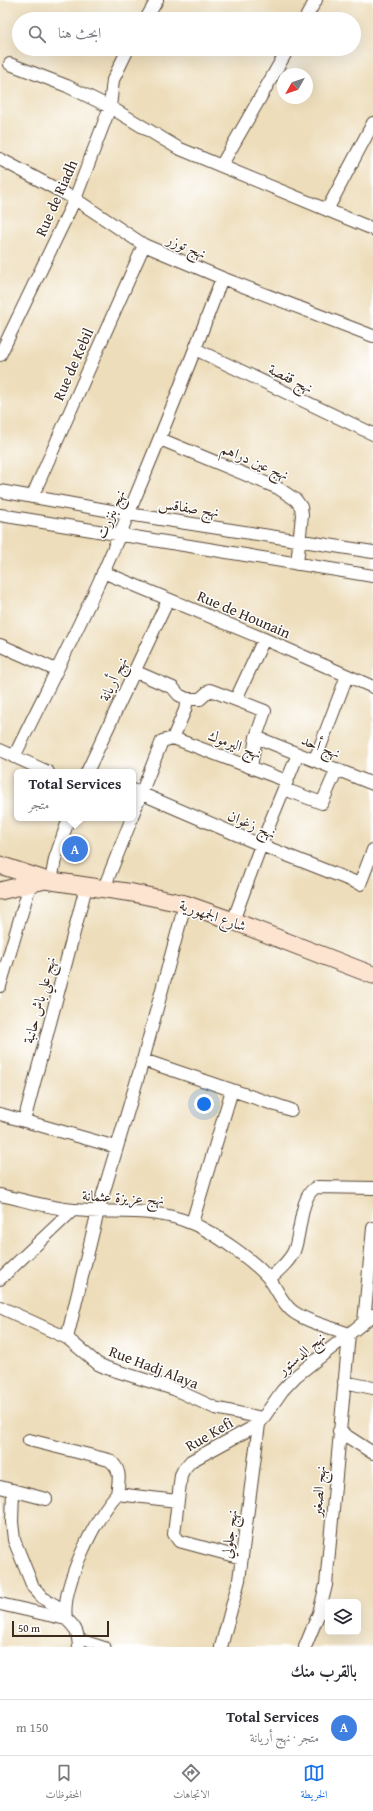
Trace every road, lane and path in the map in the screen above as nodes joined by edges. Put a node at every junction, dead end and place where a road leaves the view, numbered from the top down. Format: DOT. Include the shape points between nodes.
graph roads {
  1 [pos="155,0"];
  2 [pos="316,0"];
  3 [pos="149,12"];
  4 [pos="309,12"];
  5 [pos="125,56"];
  6 [pos="284,56"];
  7 [pos="10,64"];
  8 [pos="110,107"];
  9 [pos="373,123"];
  10 [pos="0,159"];
  11 [pos="221,166"];
  12 [pos="75,199"];
  13 [pos="327,210"];
  14 [pos="373,229"];
  15 [pos="144,244"];
  16 [pos="222,278"];
  17 [pos="373,336"];
  18 [pos="195,349"];
  19 [pos="0,355"];
  20 [pos="373,434"];
  21 [pos="160,439"];
  22 [pos="0,491"];
  23 [pos="32,497"];
  24 [pos="128,514"];
  25 [pos="0,515"];
  26 [pos="118,536"];
  27 [pos="301,541"];
  28 [pos="373,552"];
  29 [pos="297,564"];
  30 [pos="103,572"];
  31 [pos="373,576"];
  32 [pos="168,600"];
  33 [pos="264,639"];
  34 [pos="0,645"];
  35 [pos="56,670"];
  36 [pos="134,671"];
  37 [pos="348,676"];
  38 [pos="373,687"];
  39 [pos="187,698"];
  40 [pos="236,699"];
  41 [pos="256,737"];
  42 [pos="173,738"];
  43 [pos="0,750"];
  44 [pos="298,754"];
  45 [pos="14,757"];
  46 [pos="314,760"];
  47 [pos="251,767"];
  48 [pos="41,769"];
  49 [pos="89,769"];
  50 [pos="337,769"];
  51 [pos="373,784"];
  52 [pos="285,785"];
  53 [pos="137,792"];
  54 [pos="68,821"];
  55 [pos="131,821"];
  56 [pos="261,845"];
  57 [pos="373,850"];
  58 [pos="0,865"];
  59 [pos="42,882"];
  60 [pos="86,887"];
  61 [pos="104,888"];
  62 [pos="0,891"];
  63 [pos="185,904"];
  64 [pos="233,921"];
  65 [pos="373,975"];
  66 [pos="0,986"];
  67 [pos="143,1060"];
  68 [pos="232,1090"];
  69 [pos="291,1110"];
  70 [pos="0,1114"];
  71 [pos="24,1121"];
  72 [pos="116,1147"];
  73 [pos="373,1188"];
  74 [pos="0,1195"];
  75 [pos="73,1210"];
  76 [pos="98,1211"];
  77 [pos="192,1223"];
  78 [pos="373,1228"];
  79 [pos="0,1279"];
  80 [pos="269,1279"];
  81 [pos="0,1307"];
  82 [pos="369,1319"];
  83 [pos="349,1334"];
  84 [pos="67,1338"];
  85 [pos="344,1382"];
  86 [pos="373,1388"];
  87 [pos="261,1421"];
  88 [pos="339,1431"];
  89 [pos="29,1440"];
  90 [pos="373,1453"];
  91 [pos="0,1487"];
  92 [pos="13,1490"];
  93 [pos="117,1494"];
  94 [pos="46,1499"];
  95 [pos="177,1501"];
  96 [pos="242,1558"];
  97 [pos="0,1604"];
  98 [pos="66,1615"];
  99 [pos="79,1642"];
  100 [pos="106,1647"];
  101 [pos="221,1647"];
  102 [pos="305,1647"];
  1 -- 3 [label="street"];
  2 -- 4 [label="street"];
  5 -- 8 [label="street, Rue de Riadh" via="113,80"];
  6 -- 11 [label="street"];
  7 -- 8 [label="street" via="67,86"];
  8 -- 11 [label="street" via="178,148"];
  8 -- 12 [label="street, Rue de Riadh"];
  9 -- 13 [label="street"];
  10 -- 12 [label="street, نهج توزر"];
  11 -- 13 [label="street"];
  12 -- 15 [label="street, نهج توزر"];
  12 -- 19 [label="street, Rue de Riadh"];
  13 -- 14 [label="street"];
  15 -- 16 [label="street, نهج توزر"];
  15 -- 23 [label="street, Rue de Kebil"];
  16 -- 17 [label="street, نهج توزر"];
  16 -- 18 [label="street, نهج بنزرت"];
  18 -- 20 [label="street, نهج قفصة"];
  18 -- 21 [label="street, نهج بنزرت"];
  21 -- 24 [label="street, نهج بنزرت"];
  21 -- 27 [label="street, نهج عين دراهم" via="291,495 301,508"];
  22 -- 23 [label="street, نهج صفاقس"];
  23 -- 24 [label="street, نهج صفاقس"];
  24 -- 26 [label="street, نهج بنزرت"];
  24 -- 27 [label="street, نهج صفاقس"];
  25 -- 26 [label="street"];
  26 -- 29 [label="street"];
  26 -- 30 [label="street, نهج بنزرت"];
  27 -- 28 [label="street, نهج صفاقس"];
  27 -- 29 [label="street, نهج عين دراهم"];
  29 -- 31 [label="street"];
  30 -- 32 [label="street, Rue de Hounain"];
  30 -- 35 [label="street, نهج بنزرت"];
  32 -- 33 [label="street, Rue de Hounain"];
  32 -- 36 [label="street, نهج أريانة"];
  33 -- 37 [label="street, Rue de Hounain"];
  33 -- 40 [label="street"];
  34 -- 35 [label="street"];
  35 -- 45 [label="street, نهج بنزرت"];
  36 -- 39 [label="street" via="173,688"];
  36 -- 49 [label="street, نهج أريانة"];
  37 -- 38 [label="street, Rue de Hounain"];
  37 -- 46 [label="street"];
  39 -- 40 [label="street" via="200,698 210,690 232,700"];
  39 -- 42 [label="street" via="185,710"];
  40 -- 41 [label="street" via="265,711"];
  41 -- 44 [label="street, نهج أحد"];
  41 -- 47 [label="street"];
  42 -- 47 [label="street, نهج اليرموك"];
  42 -- 53 [label="street" via="162,741"];
  43 -- 45 [label="street"];
  44 -- 46 [label="street, نهج أحد"];
  44 -- 52 [label="street"];
  45 -- 48 [label="street"];
  46 -- 50 [label="street, نهج أحد"];
  47 -- 52 [label="street, نهج اليرموك"];
  50 -- 51 [label="street, نهج أحد"];
  50 -- 52 [label="street, نهج اليرموك" via="322,804"];
  52 -- 56 [label="street"];
  53 -- 56 [label="street, نهج زغوان"];
  54 -- 59 [label="street" via="55,859"];
  55 -- 61 [label="street"];
  56 -- 57 [label="street, نهج زغوان" via="360,884"];
  56 -- 64 [label="street"];
  58 -- 59 [label="main road"];
  59 -- 60 [label="main road, شارع الجمهورية"];
  59 -- 62 [label="main road"];
  59 -- 66 [label="street"];
  60 -- 61 [label="main road, شارع الجمهورية"];
  60 -- 71 [label="street, نهج علي باش حانبة"];
  61 -- 63 [label="main road, شارع الجمهورية"];
  63 -- 64 [label="main road, شارع الجمهورية"];
  63 -- 67 [label="street"];
  64 -- 65 [label="main road, شارع الجمهورية"];
  67 -- 68 [label="street"];
  67 -- 72 [label="street"];
  68 -- 69 [label="street"];
  68 -- 77 [label="street"];
  70 -- 71 [label="street"];
  71 -- 72 [label="street"];
  72 -- 76 [label="street"];
  73 -- 80 [label="street" via="312,1189 307,1197 294,1250"];
  74 -- 75 [label="street, نهج عزيزة عثمانة"];
  75 -- 76 [label="street, نهج عزيزة عثمانة"];
  75 -- 79 [label="street"];
  76 -- 77 [label="street, نهج عزيزة عثمانة" via="168,1215"];
  76 -- 84 [label="street"];
  77 -- 80 [label="street, نهج عزيزة عثمانة" via="225,1243"];
  78 -- 82 [label="street"];
  80 -- 83 [label="street, نهج عزيزة عثمانة" via="291,1310 305,1318"];
  81 -- 84 [label="street, Rue Hadj Alaya"];
  82 -- 83 [label="street, نهج الدستور"];
  83 -- 85 [label="street, نهج الصغير"];
  83 -- 87 [label="street, نهج الدستور" via="296,1376"];
  84 -- 87 [label="street, Rue Hadj Alaya" via="98,1364 107,1368 174,1389 215,1408"];
  85 -- 86 [label="street"];
  85 -- 88 [label="street, نهج الصغير"];
  87 -- 95 [label="street, Rue Kefi" via="191,1461 181,1475"];
  87 -- 96 [label="street, نهج جلولي"];
  88 -- 90 [label="street"];
  88 -- 102 [label="street, نهج الصغير" via="326,1585 319,1613"];
  89 -- 93 [label="street" via="109,1460 118,1468 120,1475"];
  91 -- 92 [label="street"];
  92 -- 94 [label="street"];
  92 -- 98 [label="street" via="14,1540 33,1587"];
  93 -- 95 [label="street"];
  93 -- 98 [label="street" via="106,1507 76,1567 67,1598"];
  95 -- 96 [label="street, Rue Kefi" via="174,1534 179,1541"];
  96 -- 101 [label="street, نهج جلولي"];
  97 -- 98 [label="street"];
  98 -- 99 [label="street" via="78,1631"];
  99 -- 100 [label="street"];
}
